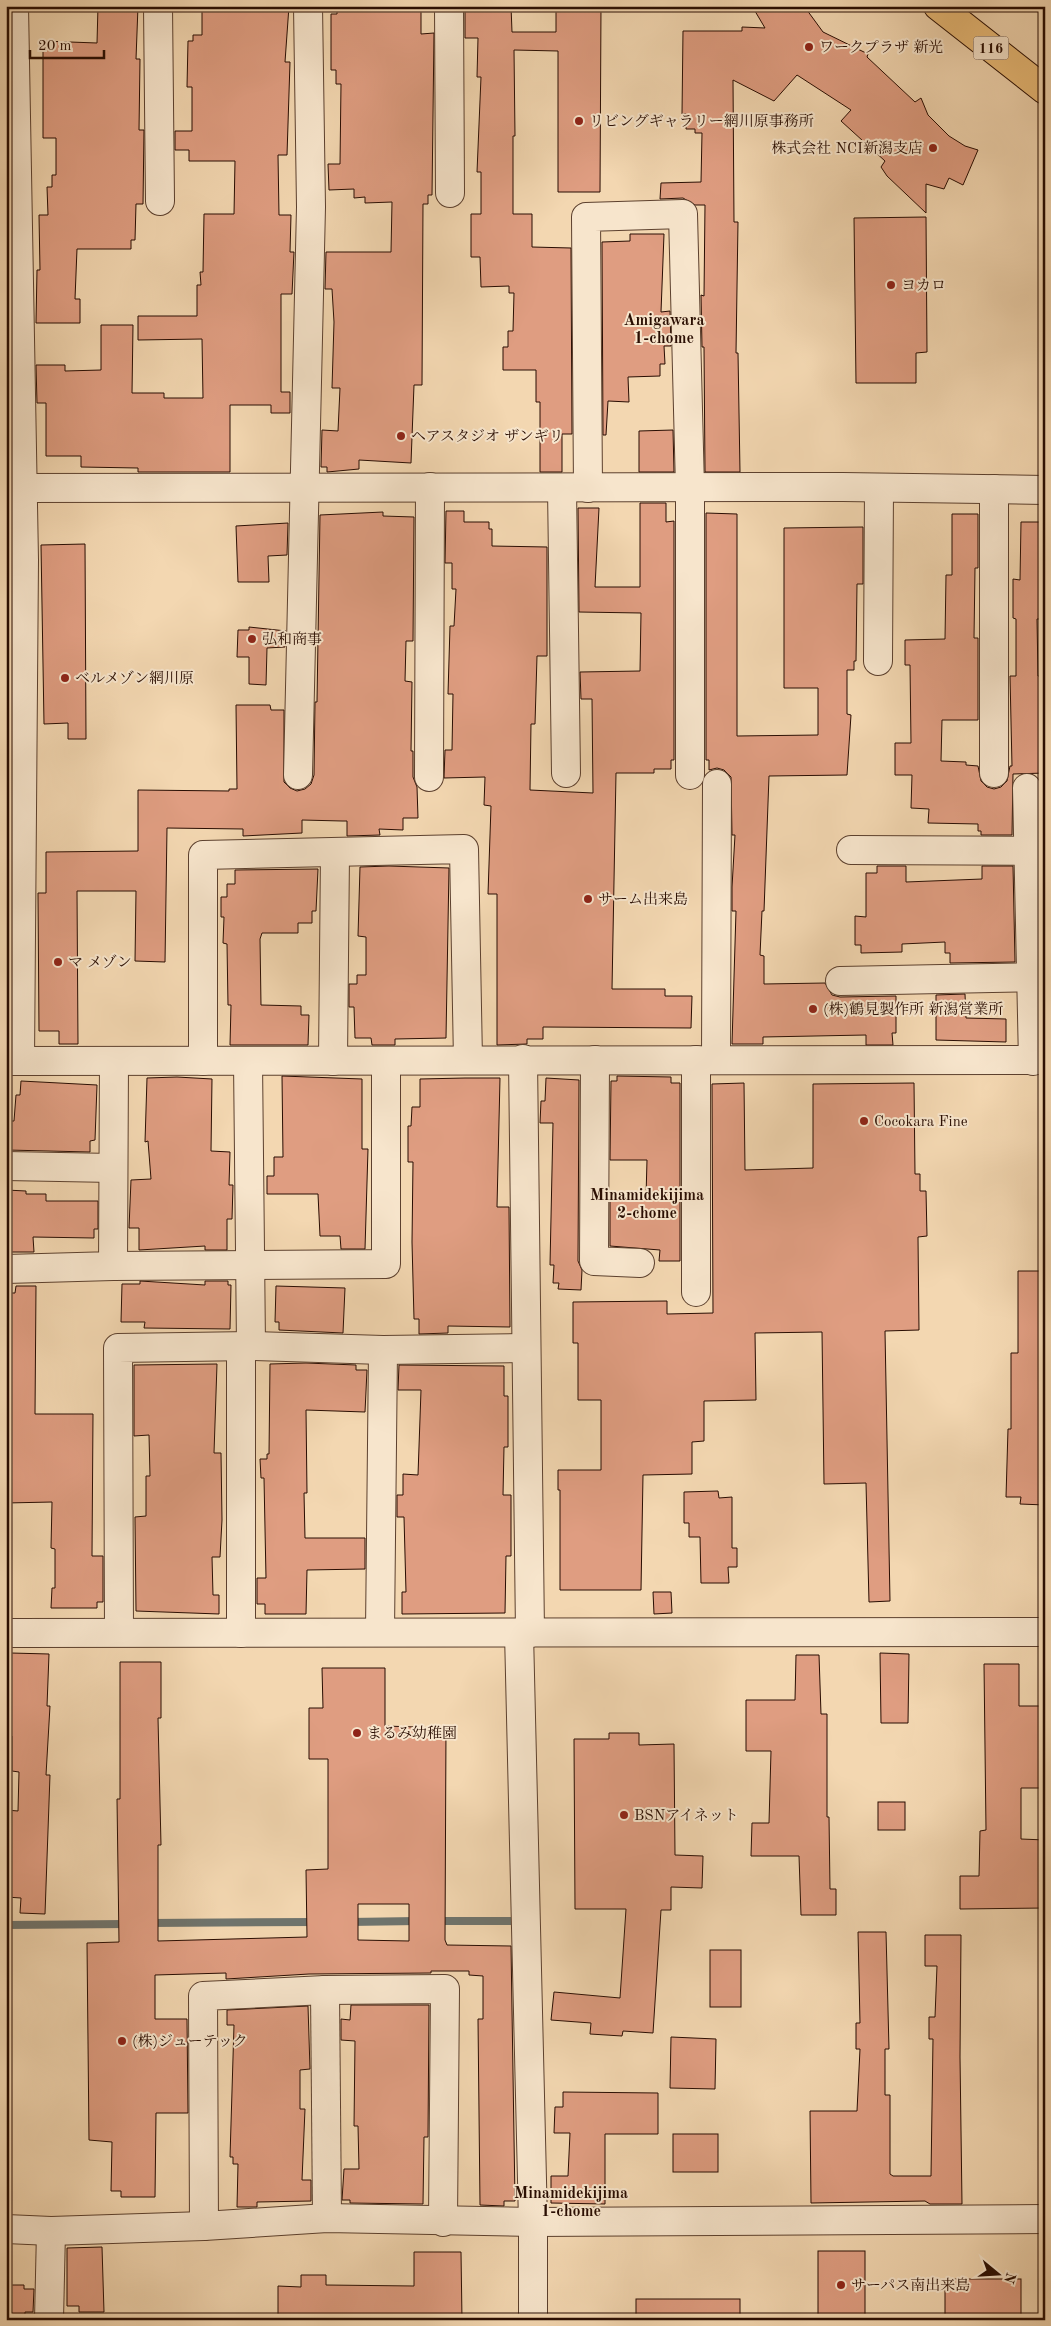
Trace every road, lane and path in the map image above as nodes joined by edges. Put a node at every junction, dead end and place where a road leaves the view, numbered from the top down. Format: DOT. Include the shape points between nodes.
graph roads {
  1 [pos="14,6"];
  2 [pos="158,6"];
  3 [pos="308,6"];
  4 [pos="449,6"];
  5 [pos="938,6"];
  6 [pos="1045,90"];
  7 [pos="450,193"];
  8 [pos="160,201"];
  9 [pos="14,488"];
  10 [pos="304,488"];
  11 [pos="430,488"];
  12 [pos="575,488"];
  13 [pos="690,488"];
  14 [pos="879,488"];
  15 [pos="994,490"];
  16 [pos="1045,490"];
  17 [pos="878,661"];
  18 [pos="566,773"];
  19 [pos="994,773"];
  20 [pos="298,775"];
  21 [pos="690,775"];
  22 [pos="429,777"];
  23 [pos="717,784"];
  24 [pos="1027,788"];
  25 [pos="850,850"];
  26 [pos="1037,851"];
  27 [pos="334,853"];
  28 [pos="1037,977"];
  29 [pos="840,981"];
  30 [pos="524,1059"];
  31 [pos="13,1060"];
  32 [pos="114,1060"];
  33 [pos="468,1060"];
  34 [pos="595,1060"];
  35 [pos="706,1060"];
  36 [pos="203,1061"];
  37 [pos="248,1061"];
  38 [pos="333,1061"];
  39 [pos="386,1061"];
  40 [pos="1039,1061"];
  41 [pos="6,1166"];
  42 [pos="113,1168"];
  43 [pos="640,1263"];
  44 [pos="113,1266"];
  45 [pos="248,1266"];
  46 [pos="6,1269"];
  47 [pos="696,1292"];
  48 [pos="246,1346"];
  49 [pos="526,1348"];
  50 [pos="383,1350"];
  51 [pos="6,1632"];
  52 [pos="119,1632"];
  53 [pos="241,1632"];
  54 [pos="380,1632"];
  55 [pos="1045,1632"];
  56 [pos="525,1633"];
  57 [pos="325,1990"];
  58 [pos="328,2218"];
  59 [pos="1045,2219"];
  60 [pos="443,2222"];
  61 [pos="534,2222"];
  62 [pos="204,2226"];
  63 [pos="6,2229"];
  64 [pos="51,2231"];
  65 [pos="49,2320"];
  66 [pos="533,2320"];
  1 -- 9 [label="street"];
  2 -- 8 [label="street"];
  3 -- 10 [label="street" via="310,207"];
  4 -- 7 [label="street"];
  5 -- 6 [label="highway, 116"];
  9 -- 10 [label="street"];
  9 -- 31 [label="street" via="24,579"];
  10 -- 11 [label="street"];
  10 -- 20 [label="street"];
  11 -- 12 [label="street"];
  11 -- 22 [label="street"];
  12 -- 13 [label="street"];
  12 -- 13 [label="street" via="586,217 683,214"];
  12 -- 18 [label="street"];
  13 -- 14 [label="street"];
  13 -- 21 [label="street"];
  14 -- 15 [label="street"];
  14 -- 17 [label="street"];
  15 -- 16 [label="street"];
  15 -- 19 [label="street"];
  23 -- 35 [label="street"];
  24 -- 26 [label="street"];
  25 -- 26 [label="street"];
  26 -- 28 [label="street"];
  27 -- 33 [label="street" via="464,850"];
  27 -- 36 [label="street" via="203,855"];
  27 -- 38 [label="street"];
  28 -- 29 [label="street"];
  28 -- 40 [label="street"];
  30 -- 33 [label="street"];
  30 -- 34 [label="street"];
  30 -- 49 [label="street"];
  31 -- 32 [label="street"];
  32 -- 36 [label="street"];
  32 -- 42 [label="street"];
  33 -- 39 [label="street"];
  34 -- 35 [label="street"];
  34 -- 43 [label="street" via="594,1261"];
  35 -- 40 [label="street"];
  35 -- 47 [label="street"];
  36 -- 37 [label="street"];
  37 -- 38 [label="street"];
  37 -- 45 [label="street"];
  38 -- 39 [label="street"];
  39 -- 45 [label="street" via="386,1264"];
  41 -- 42 [label="street"];
  42 -- 44 [label="street"];
  44 -- 45 [label="street"];
  44 -- 46 [label="street"];
  45 -- 48 [label="street"];
  48 -- 50 [label="street"];
  48 -- 52 [label="street" via="118,1348"];
  48 -- 53 [label="street"];
  49 -- 50 [label="street"];
  49 -- 56 [label="street"];
  50 -- 54 [label="street"];
  51 -- 52 [label="street"];
  52 -- 53 [label="street"];
  53 -- 54 [label="street"];
  54 -- 56 [label="street"];
  55 -- 56 [label="street"];
  56 -- 61 [label="street"];
  57 -- 58 [label="street"];
  57 -- 60 [label="street" via="445,1989"];
  57 -- 62 [label="street" via="203,1996"];
  58 -- 60 [label="street"];
  58 -- 62 [label="street"];
  59 -- 61 [label="street"];
  60 -- 61 [label="street"];
  61 -- 66 [label="street"];
  62 -- 64 [label="street"];
  63 -- 64 [label="street"];
  64 -- 65 [label="street"];
}
